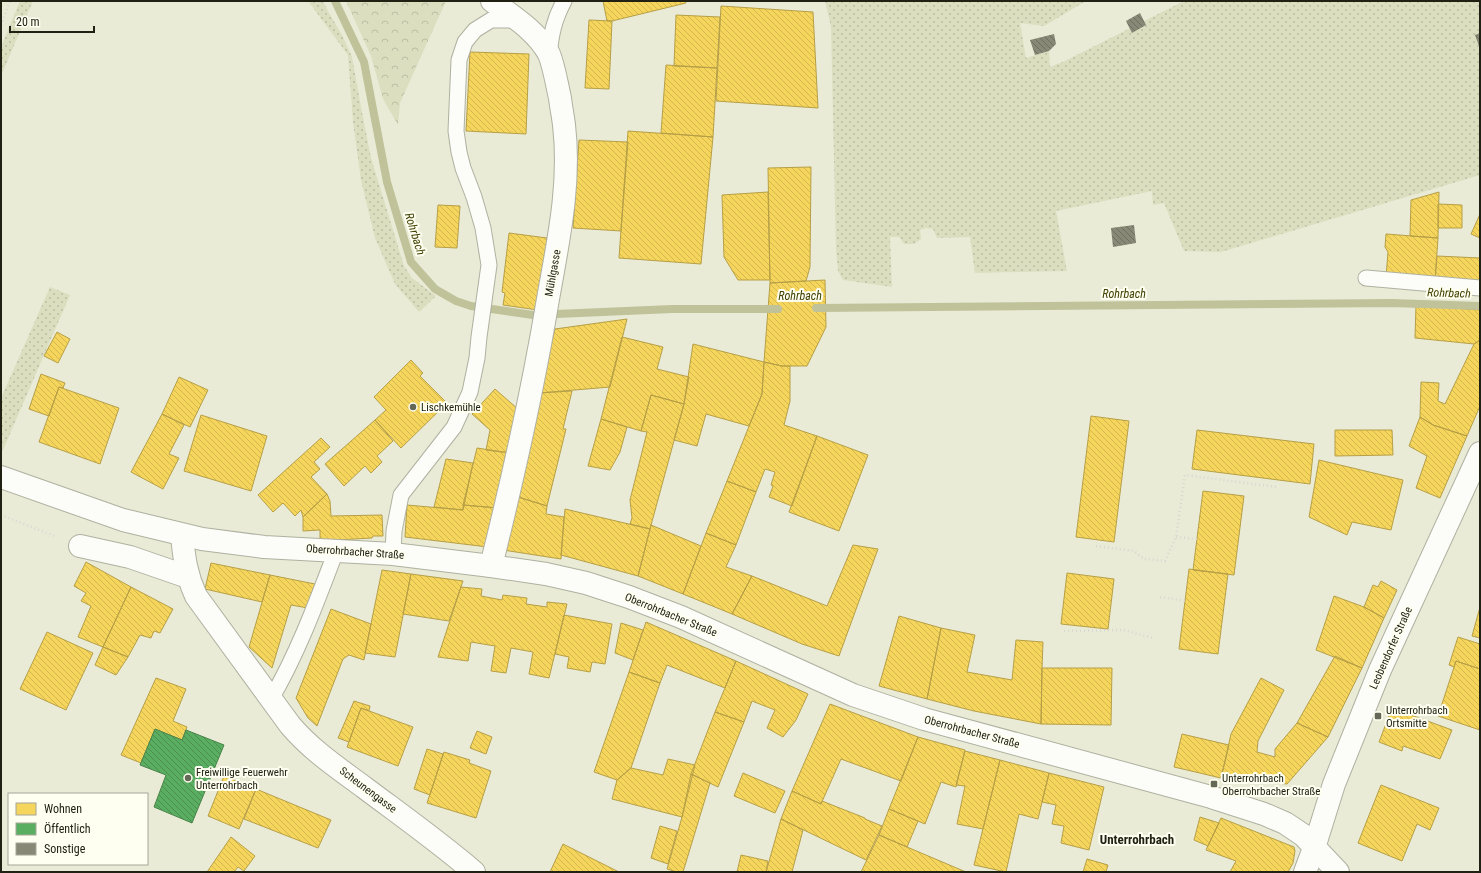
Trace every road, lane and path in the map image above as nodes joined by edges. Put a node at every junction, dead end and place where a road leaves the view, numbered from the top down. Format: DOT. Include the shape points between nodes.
graph roads {
  1 [pos="10,1"];
  2 [pos="492,1"];
  3 [pos="564,1"];
  4 [pos="517,20"];
  5 [pos="1,24"];
  6 [pos="549,56"];
  7 [pos="1366,278"];
  8 [pos="1480,288"];
  9 [pos="1480,453"];
  10 [pos="1,477"];
  11 [pos="1277,487"];
  12 [pos="1,516"];
  13 [pos="182,535"];
  14 [pos="1176,537"];
  15 [pos="1197,539"];
  16 [pos="80,546"];
  17 [pos="1096,546"];
  18 [pos="336,551"];
  19 [pos="393,554"];
  20 [pos="491,566"];
  21 [pos="188,577"];
  22 [pos="1160,597"];
  23 [pos="1185,600"];
  24 [pos="1064,631"];
  25 [pos="1153,638"];
  26 [pos="271,699"];
  27 [pos="1314,848"];
  28 [pos="474,872"];
  29 [pos="1305,872"];
  30 [pos="1338,872"];
  1 -- 5 [label="path"];
  2 -- 4 [label="main road, Mühlgasse"];
  3 -- 6 [label="lane" via="552,32"];
  4 -- 6 [label="main road, Mühlgasse" via="542,43"];
  4 -- 19 [label="lane" via="492,20 475,30 465,42 459,60 456,131 458,145 483,228 489,265 475,377 454,427 401,495 394,531"];
  6 -- 20 [label="main road, Mühlgasse" via="564,125 566,160 561,228 521,440"];
  7 -- 8 [label="lane"];
  9 -- 27 [label="main road, Leobendorfer Straße" via="1380,670 1334,784"];
  10 -- 13 [label="main road, Oberrohrbacher Straße" via="123,520"];
  11 -- 14 [label="path" via="1185,475"];
  12 -- 16 [label="path"];
  13 -- 18 [label="main road, Oberrohrbacher Straße" via="264,547"];
  13 -- 21 [label="main road, Scheunengasse"];
  14 -- 15 [label="path"];
  14 -- 17 [label="path" via="1165,561 1144,558 1134,551"];
  16 -- 21 [label="main road" via="136,559"];
  18 -- 19 [label="main road, Oberrohrbacher Straße"];
  18 -- 26 [label="lane" via="317,602"];
  19 -- 20 [label="main road, Oberrohrbacher Straße"];
  20 -- 27 [label="main road, Oberrohrbacher Straße" via="546,574 586,583 629,597 681,617 853,695 924,719 1211,797 1264,814 1285,823 1303,835"];
  21 -- 26 [label="main road, Scheunengasse" via="196,596"];
  22 -- 23 [label="path"];
  24 -- 25 [label="path" via="1123,630"];
  26 -- 28 [label="main road, Scheunengasse" via="303,740 317,752"];
  27 -- 29 [label="main road, Leobendorfer Straße"];
  27 -- 30 [label="main road, Oberrohrbacher Straße"];
}
